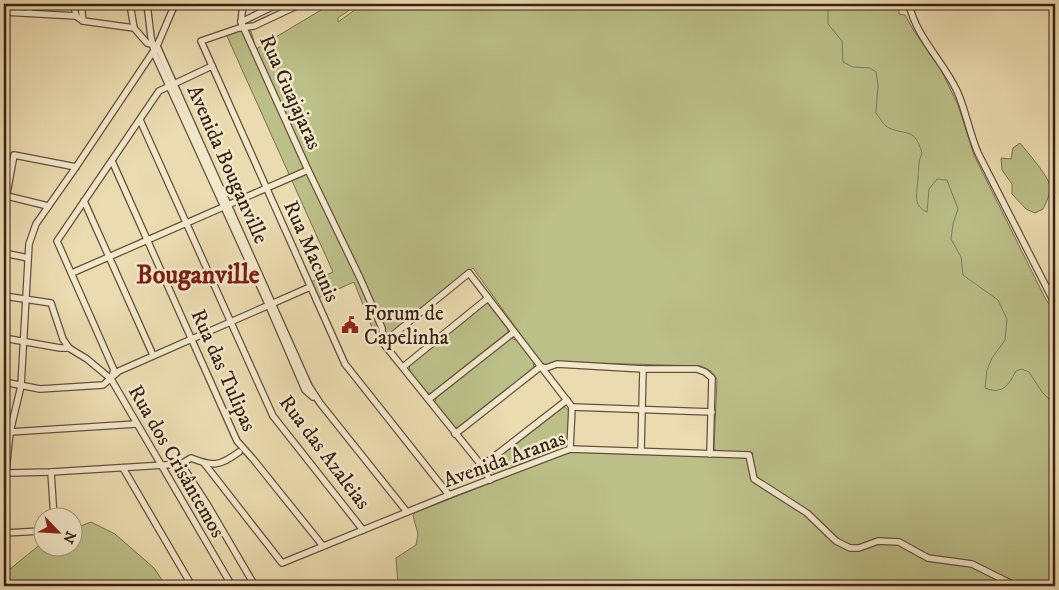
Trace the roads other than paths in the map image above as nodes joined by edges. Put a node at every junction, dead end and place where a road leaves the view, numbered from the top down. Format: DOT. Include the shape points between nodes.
graph roads {
  1 [pos="28,4"];
  2 [pos="74,4"];
  3 [pos="81,4"];
  4 [pos="130,4"];
  5 [pos="147,4"];
  6 [pos="175,4"];
  7 [pos="243,4"];
  8 [pos="278,4"];
  9 [pos="909,4"];
  10 [pos="300,5"];
  11 [pos="4,12"];
  12 [pos="30,13"];
  13 [pos="76,16"];
  14 [pos="83,20"];
  15 [pos="242,25"];
  16 [pos="134,28"];
  17 [pos="155,47"];
  18 [pos="212,66"];
  19 [pos="173,84"];
  20 [pos="140,120"];
  21 [pos="112,161"];
  22 [pos="76,168"];
  23 [pos="308,170"];
  24 [pos="267,189"];
  25 [pos="6,196"];
  26 [pos="84,201"];
  27 [pos="48,206"];
  28 [pos="225,206"];
  29 [pos="4,210"];
  30 [pos="186,223"];
  31 [pos="148,239"];
  32 [pos="4,253"];
  33 [pos="110,256"];
  34 [pos="28,258"];
  35 [pos="72,273"];
  36 [pos="310,287"];
  37 [pos="4,296"];
  38 [pos="488,298"];
  39 [pos="25,299"];
  40 [pos="1055,304"];
  41 [pos="271,305"];
  42 [pos="231,323"];
  43 [pos="514,332"];
  44 [pos="4,338"];
  45 [pos="192,339"];
  46 [pos="24,342"];
  47 [pos="383,343"];
  48 [pos="69,348"];
  49 [pos="153,355"];
  50 [pos="403,366"];
  51 [pos="540,367"];
  52 [pos="643,369"];
  53 [pos="111,379"];
  54 [pos="4,382"];
  55 [pos="21,386"];
  56 [pos="429,399"];
  57 [pos="567,400"];
  58 [pos="572,407"];
  59 [pos="641,411"];
  60 [pos="712,412"];
  61 [pos="136,424"];
  62 [pos="10,432"];
  63 [pos="455,434"];
  64 [pos="570,449"];
  65 [pos="239,452"];
  66 [pos="641,452"];
  67 [pos="710,454"];
  68 [pos="204,463"];
  69 [pos="181,464"];
  70 [pos="161,465"];
  71 [pos="482,466"];
  72 [pos="123,468"];
  73 [pos="51,472"];
  74 [pos="6,473"];
  75 [pos="490,480"];
  76 [pos="4,491"];
  77 [pos="449,495"];
  78 [pos="53,508"];
  79 [pos="407,512"];
  80 [pos="364,530"];
  81 [pos="32,532"];
  82 [pos="4,533"];
  83 [pos="323,546"];
  84 [pos="192,586"];
  85 [pos="232,586"];
  86 [pos="255,586"];
  87 [pos="1016,586"];
  1 -- 12 [label="street"];
  2 -- 13 [label="street"];
  3 -- 14 [label="street"];
  4 -- 16 [label="street"];
  5 -- 17 [label="street"];
  6 -- 17 [label="street"];
  7 -- 15 [label="street"];
  8 -- 15 [label="street"];
  9 -- 40 [label="street" via="914,23 956,90 978,152"];
  10 -- 15 [label="street" via="254,26"];
  11 -- 12 [label="street"];
  12 -- 13 [label="street"];
  13 -- 14 [label="street"];
  14 -- 16 [label="street"];
  15 -- 18 [label="street, Rua Macunis" via="201,41"];
  15 -- 23 [label="street, Rua Guajajaras"];
  16 -- 17 [label="street"];
  17 -- 19 [label="street, Avenida Bouganville"];
  17 -- 22 [label="street"];
  18 -- 19 [label="street, Rua dos Crisântemos"];
  18 -- 24 [label="street, Rua Macunis"];
  19 -- 20 [label="street, Rua dos Crisântemos" via="159,91"];
  19 -- 28 [label="street, Avenida Bouganville"];
  20 -- 21 [label="street, Rua dos Crisântemos"];
  20 -- 30 [label="street, Rua das Azaleias"];
  21 -- 26 [label="street, Rua dos Crisântemos"];
  21 -- 31 [label="street, Rua das Tulipas"];
  22 -- 25 [label="street" via="14,155"];
  22 -- 27 [label="street"];
  23 -- 24 [label="street"];
  23 -- 47 [label="street, Rua Guajajaras" via="382,328"];
  24 -- 28 [label="street"];
  24 -- 36 [label="street, Rua Macunis"];
  25 -- 27 [label="street"];
  25 -- 29 [label="street"];
  26 -- 33 [label="street"];
  26 -- 35 [label="street, Rua dos Crisântemos" via="57,241"];
  27 -- 34 [label="street" via="36,224"];
  28 -- 30 [label="street"];
  28 -- 41 [label="street, Avenida Bouganville"];
  30 -- 31 [label="street"];
  30 -- 42 [label="street, Rua das Azaleias"];
  31 -- 33 [label="street"];
  31 -- 45 [label="street, Rua das Tulipas"];
  32 -- 34 [label="street"];
  33 -- 35 [label="street"];
  33 -- 49 [label="street"];
  34 -- 39 [label="street"];
  35 -- 53 [label="street, Rua dos Crisântemos" via="114,370"];
  36 -- 41 [label="street"];
  36 -- 77 [label="street, Rua Macunis" via="345,364"];
  37 -- 39 [label="street"];
  38 -- 43 [label="street"];
  38 -- 47 [label="street" via="469,273"];
  38 -- 50 [label="street"];
  39 -- 46 [label="street"];
  39 -- 48 [label="street" via="50,303"];
  41 -- 42 [label="street"];
  41 -- 79 [label="street, Avenida Bouganville" via="305,390 320,403"];
  42 -- 45 [label="street"];
  42 -- 80 [label="street, Rua das Azaleias" via="273,416"];
  43 -- 51 [label="street"];
  43 -- 56 [label="street"];
  44 -- 46 [label="street"];
  45 -- 49 [label="street"];
  45 -- 83 [label="street, Rua das Tulipas" via="237,441"];
  46 -- 48 [label="street"];
  46 -- 55 [label="street"];
  47 -- 50 [label="street"];
  48 -- 53 [label="street"];
  49 -- 53 [label="street" via="119,370"];
  50 -- 56 [label="street"];
  51 -- 52 [label="street" via="557,364"];
  51 -- 57 [label="street"];
  51 -- 63 [label="street"];
  52 -- 59 [label="street"];
  52 -- 60 [label="street" via="697,369 705,372 712,378"];
  53 -- 55 [label="street" via="103,385 40,389"];
  53 -- 61 [label="street, Rua dos Crisântemos"];
  54 -- 55 [label="street"];
  55 -- 62 [label="street"];
  56 -- 63 [label="street"];
  57 -- 58 [label="street"];
  57 -- 71 [label="street"];
  58 -- 59 [label="street"];
  58 -- 64 [label="street"];
  59 -- 60 [label="street"];
  59 -- 66 [label="street"];
  60 -- 67 [label="street"];
  61 -- 62 [label="street"];
  61 -- 70 [label="street, Rua dos Crisântemos"];
  62 -- 74 [label="street"];
  63 -- 71 [label="street"];
  64 -- 66 [label="street, Avenida Aranas"];
  64 -- 75 [label="street, Avenida Aranas"];
  65 -- 68 [label="street" via="225,462"];
  66 -- 67 [label="street, Avenida Aranas"];
  67 -- 87 [label="street, Avenida Aranas" via="749,455 754,479 758,483 807,513 844,546 853,549 878,541 899,542 928,558 972,564"];
  68 -- 69 [label="street" via="191,458"];
  68 -- 83 [label="street, Avenida Aranas" via="282,564"];
  69 -- 70 [label="street"];
  69 -- 86 [label="street"];
  70 -- 72 [label="street"];
  70 -- 85 [label="street, Rua dos Crisântemos"];
  71 -- 75 [label="street"];
  72 -- 73 [label="street"];
  72 -- 84 [label="street"];
  73 -- 74 [label="street"];
  73 -- 78 [label="street"];
  74 -- 76 [label="street"];
  75 -- 77 [label="street, Avenida Aranas"];
  77 -- 79 [label="street, Avenida Aranas"];
  79 -- 80 [label="street, Avenida Aranas"];
  80 -- 83 [label="street, Avenida Aranas"];
  81 -- 82 [label="street"];
}
